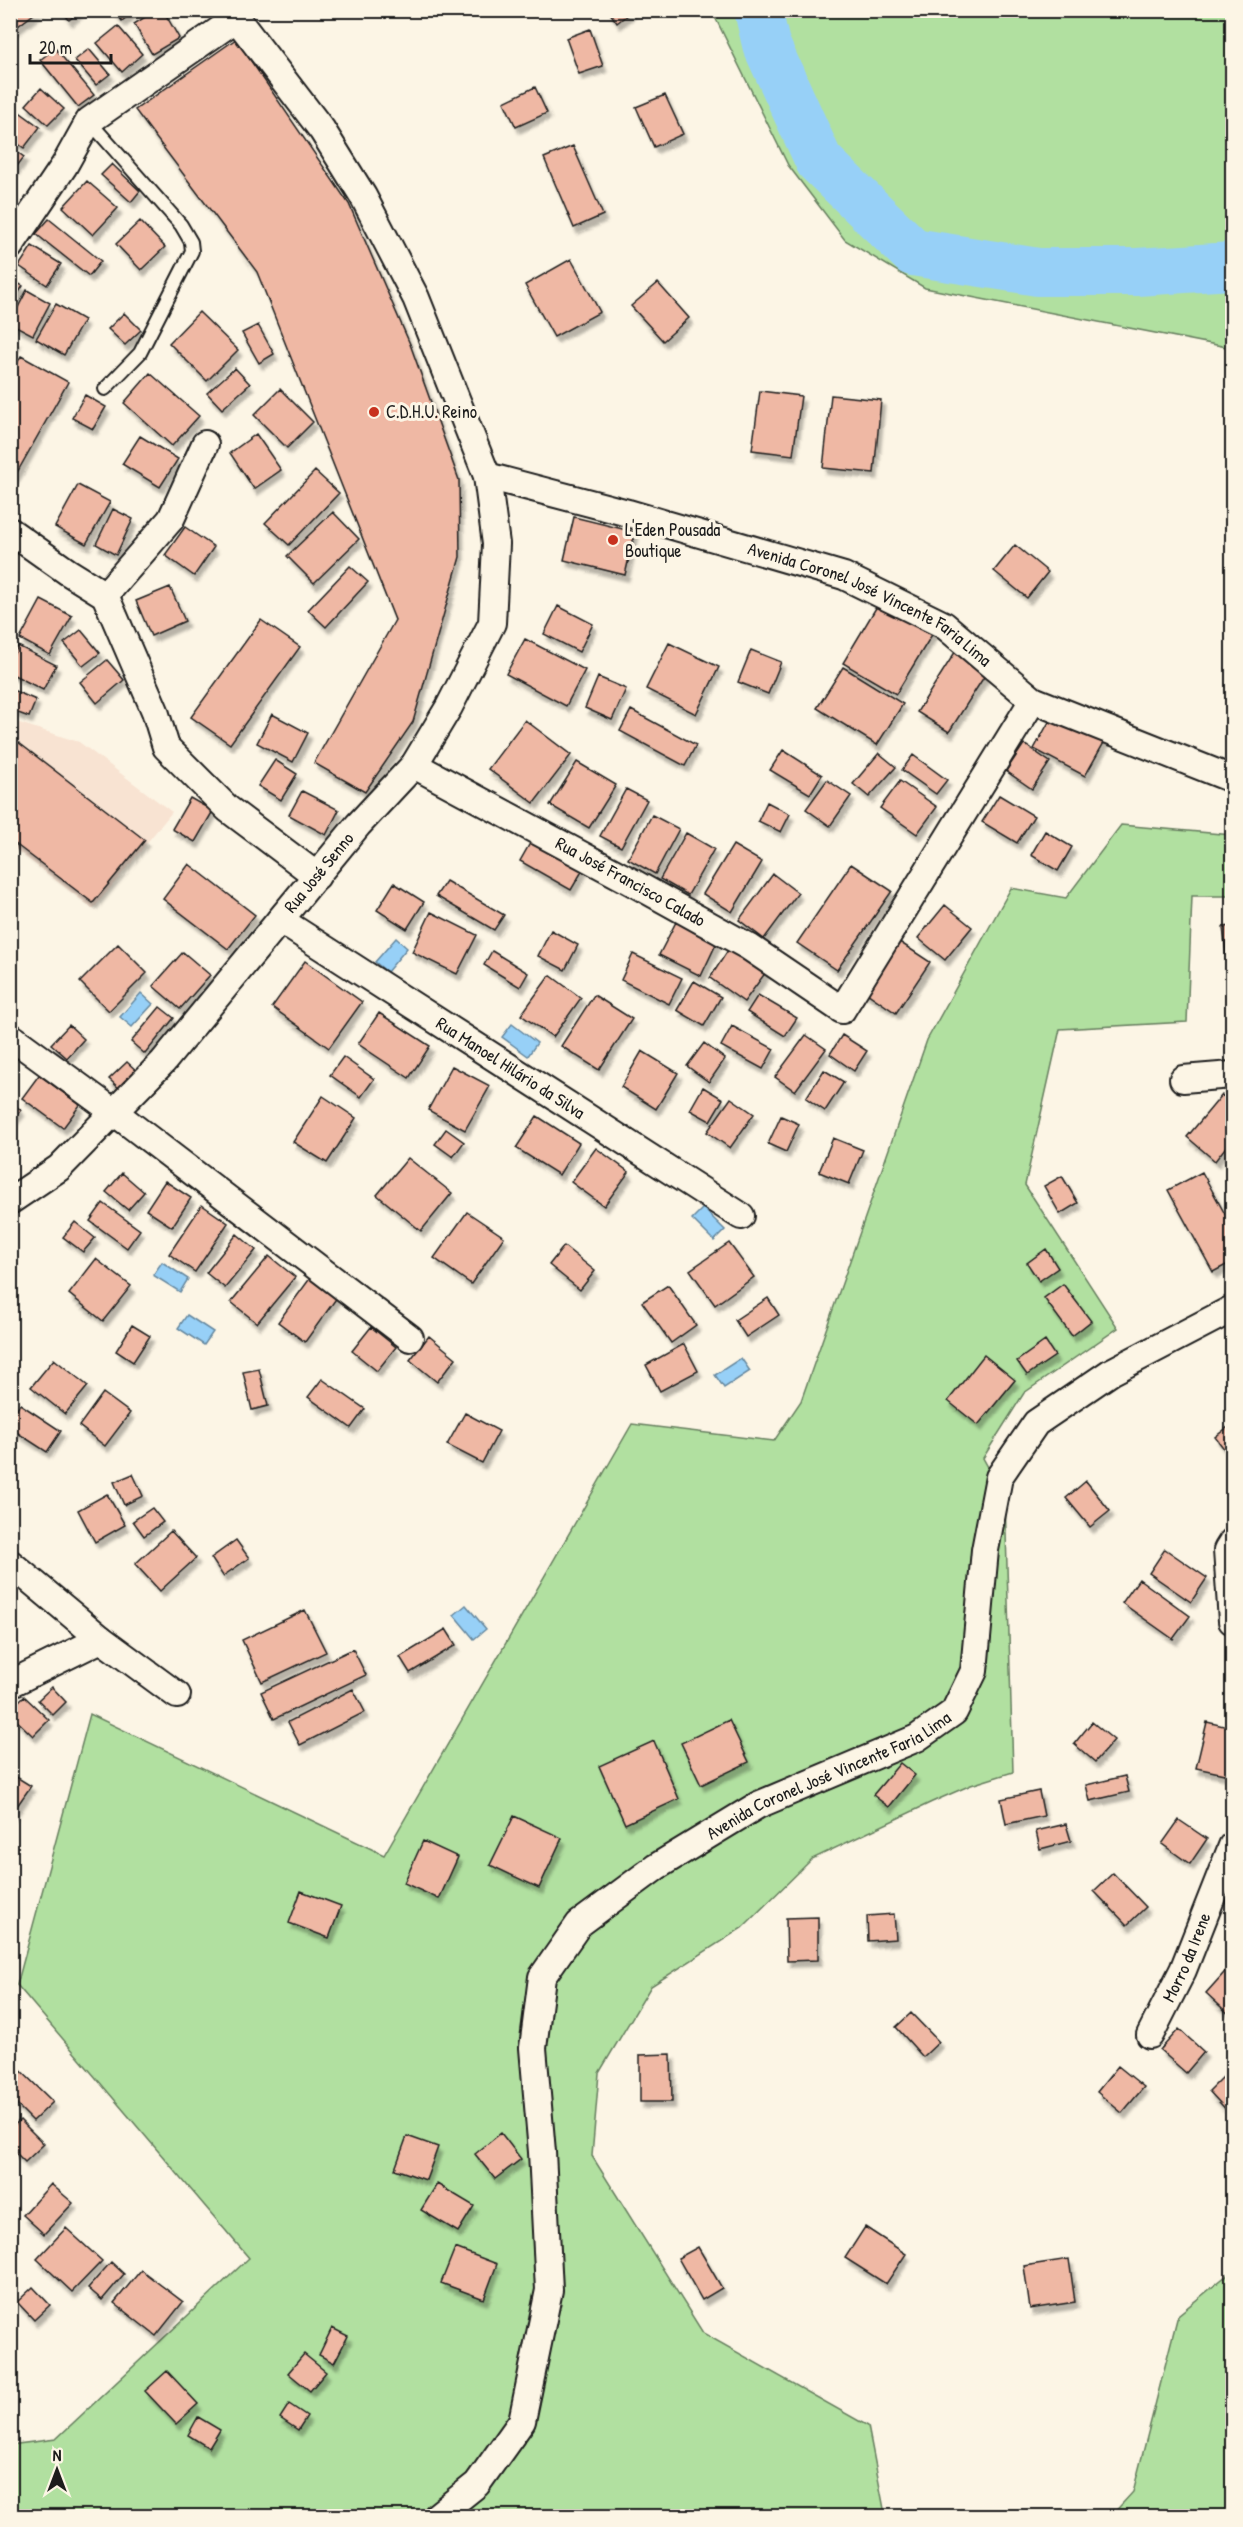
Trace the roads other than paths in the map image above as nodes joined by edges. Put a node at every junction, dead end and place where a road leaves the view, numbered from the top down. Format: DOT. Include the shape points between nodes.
graph roads {
  1 [pos="234,14"];
  2 [pos="89,121"];
  3 [pos="10,246"];
  4 [pos="105,389"];
  5 [pos="205,444"];
  6 [pos="488,476"];
  7 [pos="10,531"];
  8 [pos="105,595"];
  9 [pos="1033,700"];
  10 [pos="414,765"];
  11 [pos="1233,779"];
  12 [pos="317,876"];
  13 [pos="280,920"];
  14 [pos="10,1036"];
  15 [pos="1233,1075"];
  16 [pos="1183,1079"];
  17 [pos="114,1112"];
  18 [pos="10,1201"];
  19 [pos="741,1216"];
  20 [pos="1233,1309"];
  21 [pos="410,1338"];
  22 [pos="1233,1542"];
  23 [pos="10,1563"];
  24 [pos="1233,1621"];
  25 [pos="101,1639"];
  26 [pos="10,1684"];
  27 [pos="177,1695"];
  28 [pos="1233,1846"];
  29 [pos="1150,2035"];
  30 [pos="437,2517"];
  1 -- 2 [label="street"];
  1 -- 6 [label="street, Rua José Senno" via="322,130 363,196 416,298"];
  2 -- 3 [label="street"];
  2 -- 4 [label="lane" via="181,225 192,251 140,353"];
  5 -- 8 [label="street" via="171,519"];
  6 -- 9 [label="street, Avenida Coronel José Vincente Faria Lima" via="844,576 944,625"];
  6 -- 10 [label="street, Rua José Senno" via="496,544 492,623"];
  7 -- 8 [label="street"];
  8 -- 12 [label="street" via="155,711 166,747 228,809"];
  9 -- 10 [label="street, Rua José Francisco Calado" via="842,1010 749,948"];
  9 -- 11 [label="street, Avenida Coronel José Vincente Faria Lima"];
  10 -- 12 [label="street, Rua José Senno"];
  12 -- 13 [label="street, Rua José Senno"];
  13 -- 17 [label="street, Rua José Senno" via="163,1062"];
  13 -- 19 [label="street, Rua Manoel Hilário da Silva"];
  14 -- 17 [label="street"];
  15 -- 16 [label="street"];
  17 -- 18 [label="street, Rua José Senno" via="59,1168"];
  17 -- 21 [label="street"];
  20 -- 30 [label="street, Avenida Coronel José Vincente Faria Lima" via="1111,1372 1036,1423 999,1476 985,1550 974,1671 954,1712 917,1738 758,1805 656,1867 579,1924 542,1977 532,2048 549,2290 522,2421 477,2484"];
  22 -- 24 [label="street" via="1227,1550"];
  23 -- 25 [label="street"];
  25 -- 26 [label="street"];
  25 -- 27 [label="street"];
  28 -- 29 [label="street, Morro da Irene" via="1183,1970"];
}
